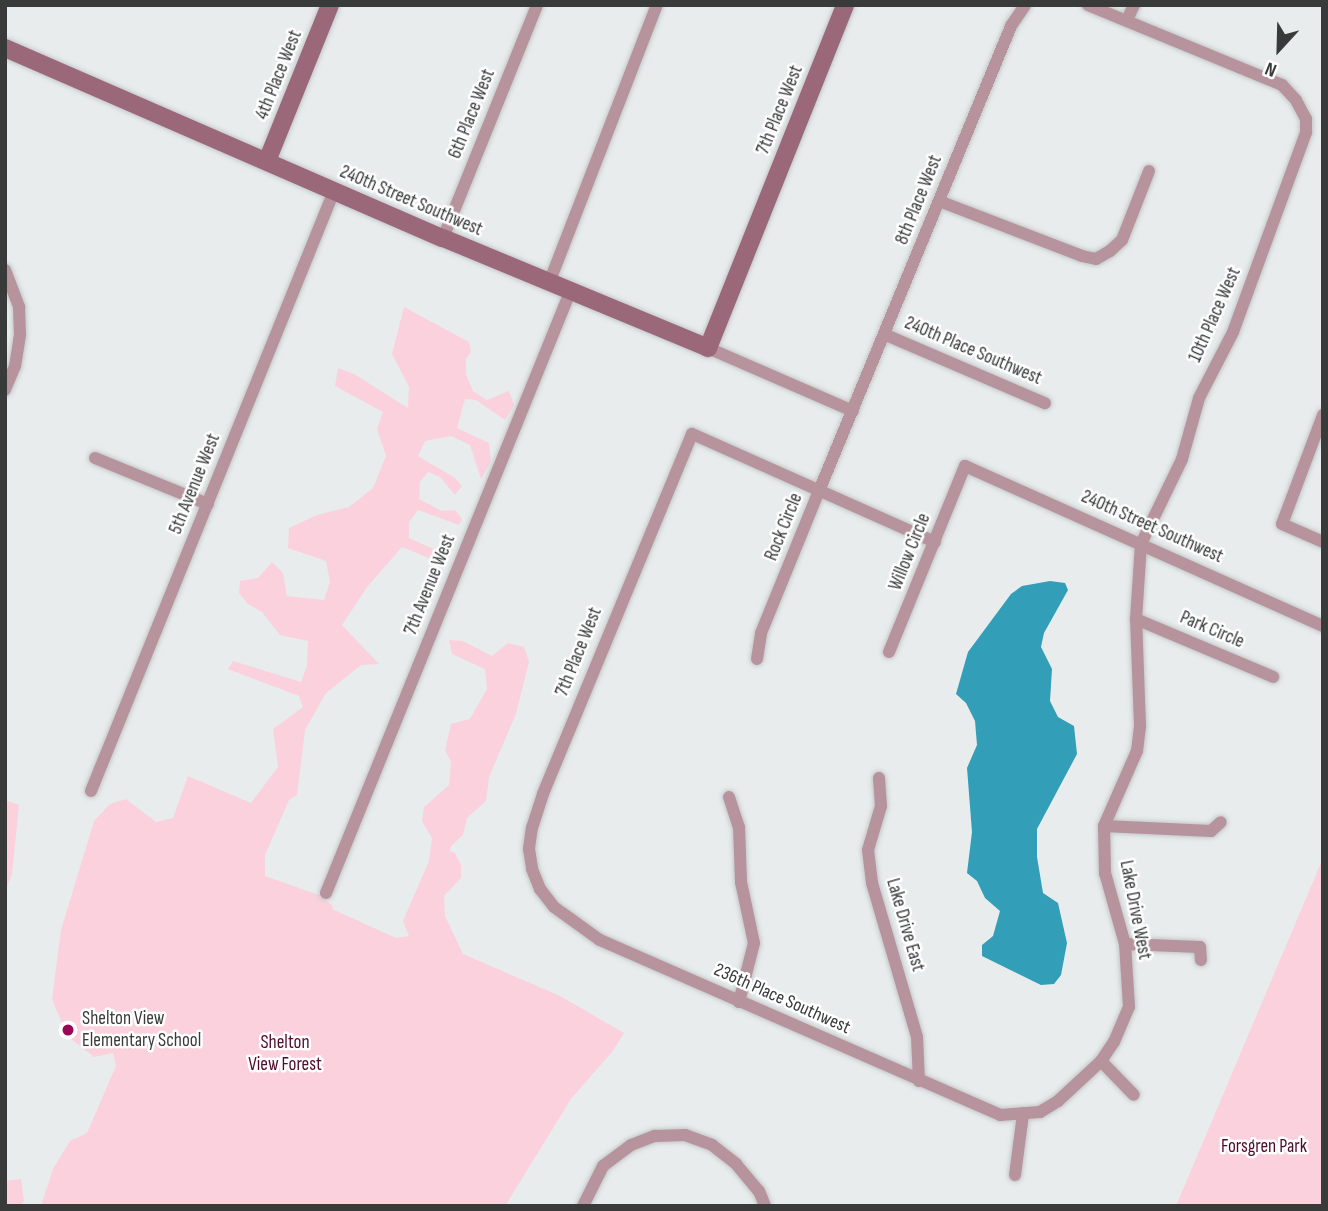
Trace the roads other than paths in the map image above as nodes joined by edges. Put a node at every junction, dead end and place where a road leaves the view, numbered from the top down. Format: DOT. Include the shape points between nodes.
graph roads {
  1 [pos="330,5"];
  2 [pos="537,5"];
  3 [pos="657,5"];
  4 [pos="845,5"];
  5 [pos="1088,5"];
  6 [pos="1134,5"];
  7 [pos="1025,6"];
  8 [pos="1127,20"];
  9 [pos="5,48"];
  10 [pos="267,161"];
  11 [pos="1149,172"];
  12 [pos="334,191"];
  13 [pos="939,201"];
  14 [pos="443,238"];
  15 [pos="5,270"];
  16 [pos="549,283"];
  17 [pos="570,292"];
  18 [pos="886,335"];
  19 [pos="708,348"];
  20 [pos="5,390"];
  21 [pos="1045,403"];
  22 [pos="853,411"];
  23 [pos="1323,415"];
  24 [pos="95,458"];
  25 [pos="965,466"];
  26 [pos="819,491"];
  27 [pos="208,505"];
  28 [pos="935,542"];
  29 [pos="1323,542"];
  30 [pos="1141,544"];
  31 [pos="1136,619"];
  32 [pos="1323,626"];
  33 [pos="889,652"];
  34 [pos="757,659"];
  35 [pos="1273,677"];
  36 [pos="879,778"];
  37 [pos="91,791"];
  38 [pos="729,797"];
  39 [pos="1221,822"];
  40 [pos="1104,826"];
  41 [pos="540,889"];
  42 [pos="327,893"];
  43 [pos="1125,944"];
  44 [pos="1201,960"];
  45 [pos="739,1002"];
  46 [pos="1101,1061"];
  47 [pos="919,1081"];
  48 [pos="1134,1095"];
  49 [pos="1023,1114"];
  50 [pos="1015,1175"];
  51 [pos="583,1206"];
  52 [pos="765,1206"];
  1 -- 10 [label="street, 4th Place West"];
  2 -- 14 [label="street, 6th Place West"];
  3 -- 16 [label="street"];
  4 -- 19 [label="street, 7th Place West"];
  5 -- 8 [label="street"];
  6 -- 8 [label="street"];
  7 -- 13 [label="street, 8th Place West" via="1011,26"];
  8 -- 30 [label="street, 10th Place West" via="1282,85 1306,119 1303,146 1233,332 1199,398 1182,459"];
  9 -- 10 [label="street, 240th Street Southwest"];
  10 -- 12 [label="street, 240th Street Southwest"];
  11 -- 13 [label="street" via="1122,240 1096,259"];
  12 -- 14 [label="street, 240th Street Southwest"];
  12 -- 27 [label="street, 5th Avenue West"];
  13 -- 18 [label="street, 8th Place West"];
  14 -- 16 [label="street, 240th Street Southwest"];
  15 -- 20 [label="street" via="19,307 20,335"];
  16 -- 17 [label="street, 240th Street Southwest"];
  17 -- 19 [label="street, 240th Street Southwest"];
  17 -- 42 [label="street, 7th Avenue West"];
  18 -- 21 [label="street, 240th Place Southwest"];
  18 -- 22 [label="street, 8th Place West"];
  19 -- 22 [label="street, 240th Street Southwest"];
  22 -- 26 [label="street, Rock Circle"];
  23 -- 29 [label="street" via="1282,524"];
  24 -- 27 [label="street"];
  25 -- 28 [label="street, Willow Circle"];
  25 -- 30 [label="street, 240th Street Southwest"];
  26 -- 28 [label="street"];
  26 -- 34 [label="street, Rock Circle" via="761,634"];
  26 -- 41 [label="street, 7th Place West" via="692,434 543,794 529,849"];
  27 -- 37 [label="street, 5th Avenue West"];
  28 -- 33 [label="street, Willow Circle"];
  30 -- 31 [label="street, Lake Drive West"];
  30 -- 32 [label="street, 240th Street Southwest"];
  31 -- 35 [label="street, Park Circle"];
  31 -- 40 [label="street, Lake Drive West" via="1137,751"];
  36 -- 47 [label="street, Lake Drive East" via="881,806 868,850 872,883 917,1037"];
  38 -- 45 [label="street" via="739,827 741,882 754,943"];
  39 -- 40 [label="street" via="1211,831"];
  40 -- 43 [label="street, Lake Drive West" via="1105,873"];
  41 -- 45 [label="street, 236th Place Southwest" via="573,923 600,940"];
  43 -- 44 [label="street" via="1200,947"];
  43 -- 46 [label="street, Lake Drive West" via="1129,1007"];
  45 -- 47 [label="street, 236th Place Southwest"];
  46 -- 48 [label="street"];
  46 -- 49 [label="street, Lake Drive West" via="1058,1101 1040,1112"];
  47 -- 49 [label="street, 236th Place Southwest" via="1000,1115"];
  49 -- 50 [label="street"];
  51 -- 52 [label="street" via="603,1166 631,1145 655,1136 685,1135 712,1145 736,1164"];
}
